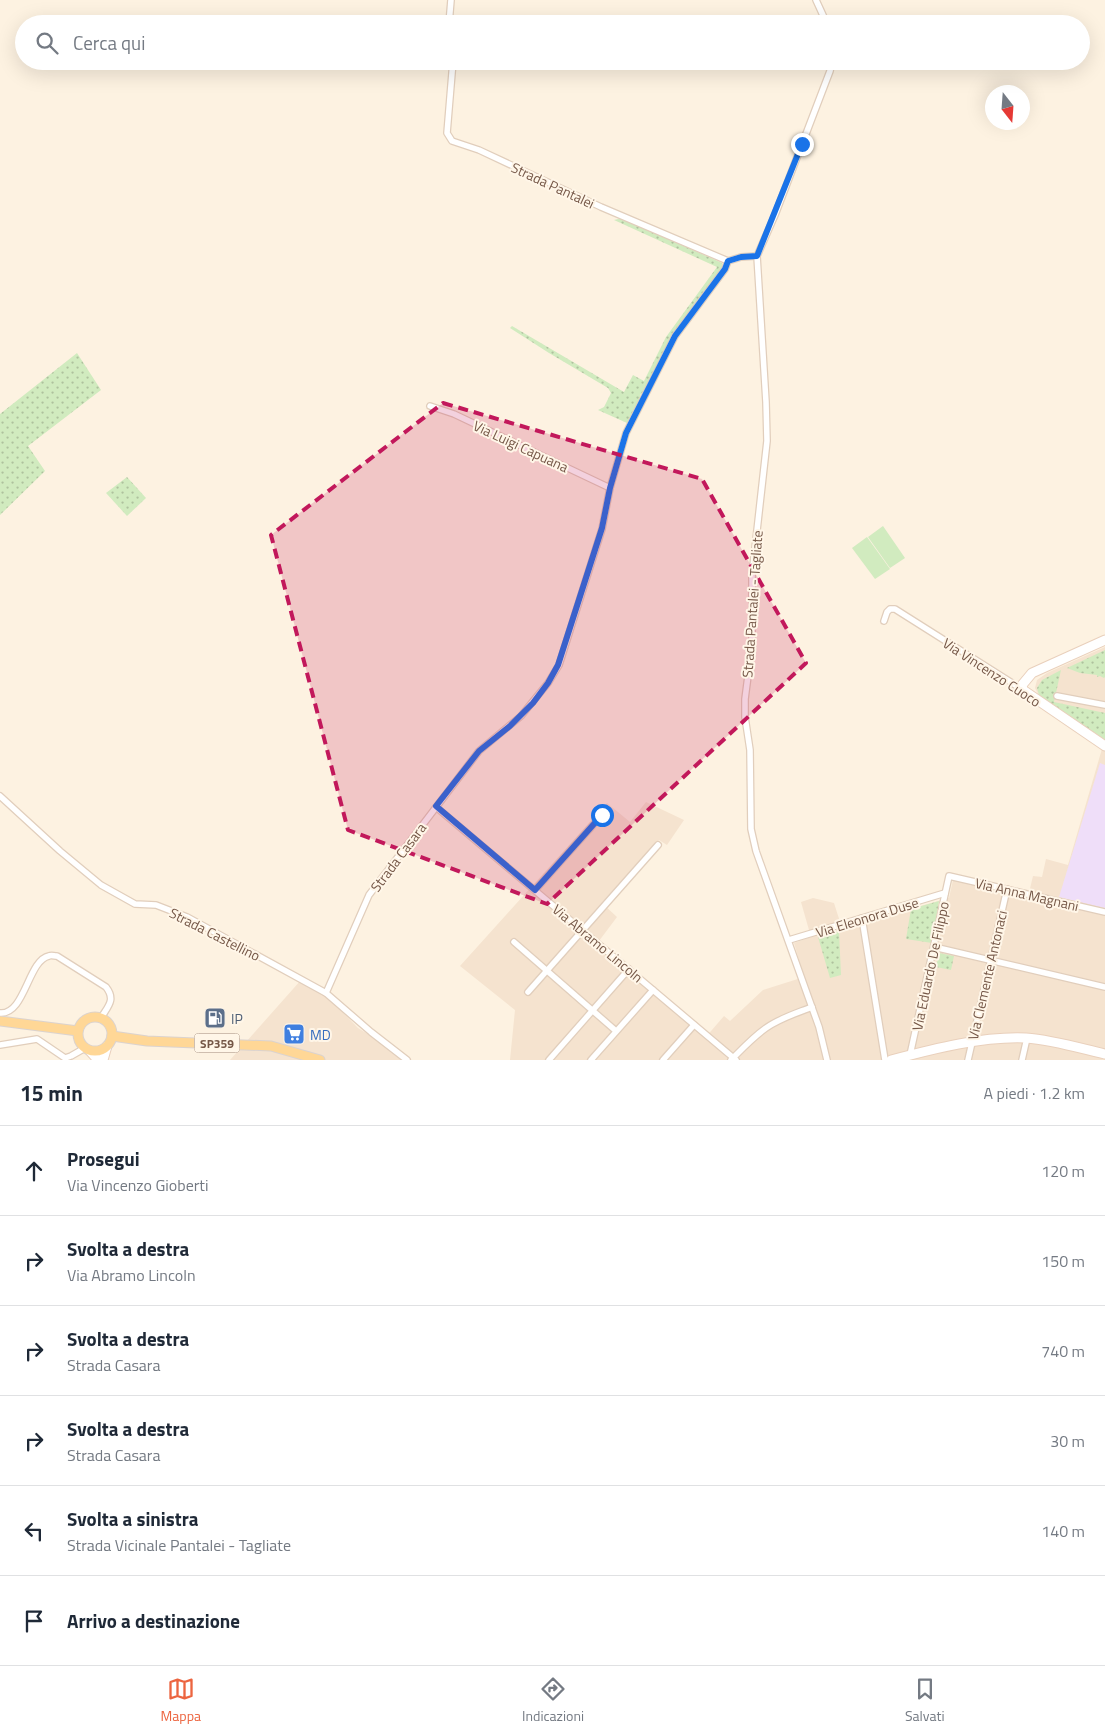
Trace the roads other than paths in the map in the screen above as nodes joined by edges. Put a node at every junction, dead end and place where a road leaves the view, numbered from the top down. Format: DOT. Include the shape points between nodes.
graph roads {
  1 [pos="451,0"];
  2 [pos="816,0"];
  3 [pos="450,15"];
  4 [pos="823,15"];
  5 [pos="452,70"];
  6 [pos="829,70"];
  7 [pos="757,256"];
  8 [pos="728,261"];
  9 [pos="430,406"];
  10 [pos="610,488"];
  11 [pos="884,621"];
  12 [pos="1105,640"];
  13 [pos="1023,690"];
  14 [pos="1057,696"];
  15 [pos="1105,705"];
  16 [pos="1105,746"];
  17 [pos="0,796"];
  18 [pos="436,806"];
  19 [pos="602,815"];
  20 [pos="658,845"];
  21 [pos="949,876"];
  22 [pos="1008,889"];
  23 [pos="535,890"];
  24 [pos="945,893"];
  25 [pos="1105,912"];
  26 [pos="862,918"];
  27 [pos="583,930"];
  28 [pos="789,940"];
  29 [pos="514,942"];
  30 [pos="934,947"];
  31 [pos="991,960"];
  32 [pos="629,969"];
  33 [pos="547,971"];
  34 [pos="1105,987"];
  35 [pos="653,990"];
  36 [pos="528,992"];
  37 [pos="326,993"];
  38 [pos="812,1008"];
  39 [pos="592,1010"];
  40 [pos="0,1013"];
  41 [pos="101,1018"];
  42 [pos="0,1022"];
  43 [pos="694,1025"];
  44 [pos="78,1031"];
  45 [pos="616,1031"];
  46 [pos="112,1036"];
  47 [pos="1027,1038"];
  48 [pos="971,1043"];
  49 [pos="0,1045"];
  50 [pos="107,1046"];
  51 [pos="87,1049"];
  52 [pos="1105,1054"];
  53 [pos="910,1055"];
  54 [pos="733,1059"];
  55 [pos="98,1060"];
  56 [pos="103,1060"];
  57 [pos="320,1060"];
  58 [pos="407,1060"];
  59 [pos="550,1060"];
  60 [pos="591,1060"];
  61 [pos="663,1060"];
  62 [pos="827,1060"];
  63 [pos="891,1060"];
  64 [pos="968,1060"];
  65 [pos="1022,1060"];
  1 -- 3 [label="street"];
  2 -- 4 [label="street"];
  5 -- 8 [label="street, Strada Pantalei" via="447,133 452,141 479,150"];
  6 -- 7 [label="street"];
  7 -- 8 [label="street"];
  7 -- 28 [label="street, Strada Pantalei - Tagliate" via="766,441 752,574 752,645 745,718 750,750 751,829"];
  8 -- 10 [label="street, Strada Casara" via="675,336 626,433"];
  9 -- 10 [label="street, Via Luigi Capuana" via="454,414"];
  10 -- 18 [label="street, Strada Casara" via="602,528 558,665 533,703 479,751"];
  11 -- 13 [label="street, Via Vincenzo Cuoco" via="887,612 895,609"];
  12 -- 13 [label="street" via="1032,673 1022,685"];
  13 -- 16 [label="street, Via Vincenzo Cuoco"];
  14 -- 15 [label="street"];
  17 -- 37 [label="street, Strada Castellino" via="101,885 135,904 156,905 187,917"];
  18 -- 23 [label="street, Via Abramo Lincoln"];
  18 -- 37 [label="street, Strada Casara" via="369,895"];
  19 -- 23 [label="street"];
  20 -- 27 [label="street"];
  21 -- 22 [label="street, Via Anna Magnani"];
  21 -- 24 [label="street, Via Eduardo De Filippo"];
  22 -- 25 [label="street, Via Anna Magnani"];
  22 -- 31 [label="street, Via Clemente Antonaci"];
  23 -- 27 [label="street, Via Abramo Lincoln"];
  24 -- 26 [label="street, Via Eleonora Duse"];
  24 -- 30 [label="street, Via Eduardo De Filippo"];
  26 -- 28 [label="street, Via Eleonora Duse"];
  26 -- 63 [label="street"];
  27 -- 32 [label="street, Via Abramo Lincoln"];
  27 -- 33 [label="street"];
  28 -- 38 [label="street, Strada Pantalei - Tagliate"];
  29 -- 33 [label="street"];
  30 -- 31 [label="street"];
  30 -- 53 [label="street, Via Eduardo De Filippo"];
  31 -- 34 [label="street"];
  31 -- 48 [label="street, Via Clemente Antonaci"];
  32 -- 35 [label="street, Via Abramo Lincoln"];
  32 -- 39 [label="street"];
  33 -- 36 [label="street"];
  33 -- 39 [label="street"];
  35 -- 43 [label="street, Via Abramo Lincoln"];
  35 -- 45 [label="street"];
  37 -- 58 [label="street, Strada Castellino"];
  38 -- 54 [label="street" via="767,1028"];
  38 -- 62 [label="street, Strada Pantalei - Tagliate"];
  39 -- 45 [label="street"];
  39 -- 59 [label="street"];
  40 -- 41 [label="street" via="14,1008 40,961 48,956 57,956 106,986 111,993 112,1001"];
  41 -- 44 [label="main road" via="86,1019"];
  41 -- 46 [label="main road" via="109,1025"];
  42 -- 44 [label="main road"];
  43 -- 54 [label="street, Via Abramo Lincoln"];
  43 -- 61 [label="street"];
  44 -- 51 [label="main road" via="79,1041"];
  45 -- 60 [label="street"];
  46 -- 50 [label="main road"];
  46 -- 57 [label="main road, SP359" via="147,1041 271,1046"];
  47 -- 48 [label="street"];
  47 -- 52 [label="street"];
  47 -- 65 [label="street"];
  48 -- 53 [label="street"];
  48 -- 64 [label="street, Via Clemente Antonaci"];
  49 -- 51 [label="street" via="37,1039 66,1058"];
  50 -- 51 [label="main road" via="96,1051"];
  50 -- 56 [label="street"];
  51 -- 55 [label="street"];
  53 -- 63 [label="street"];
}
